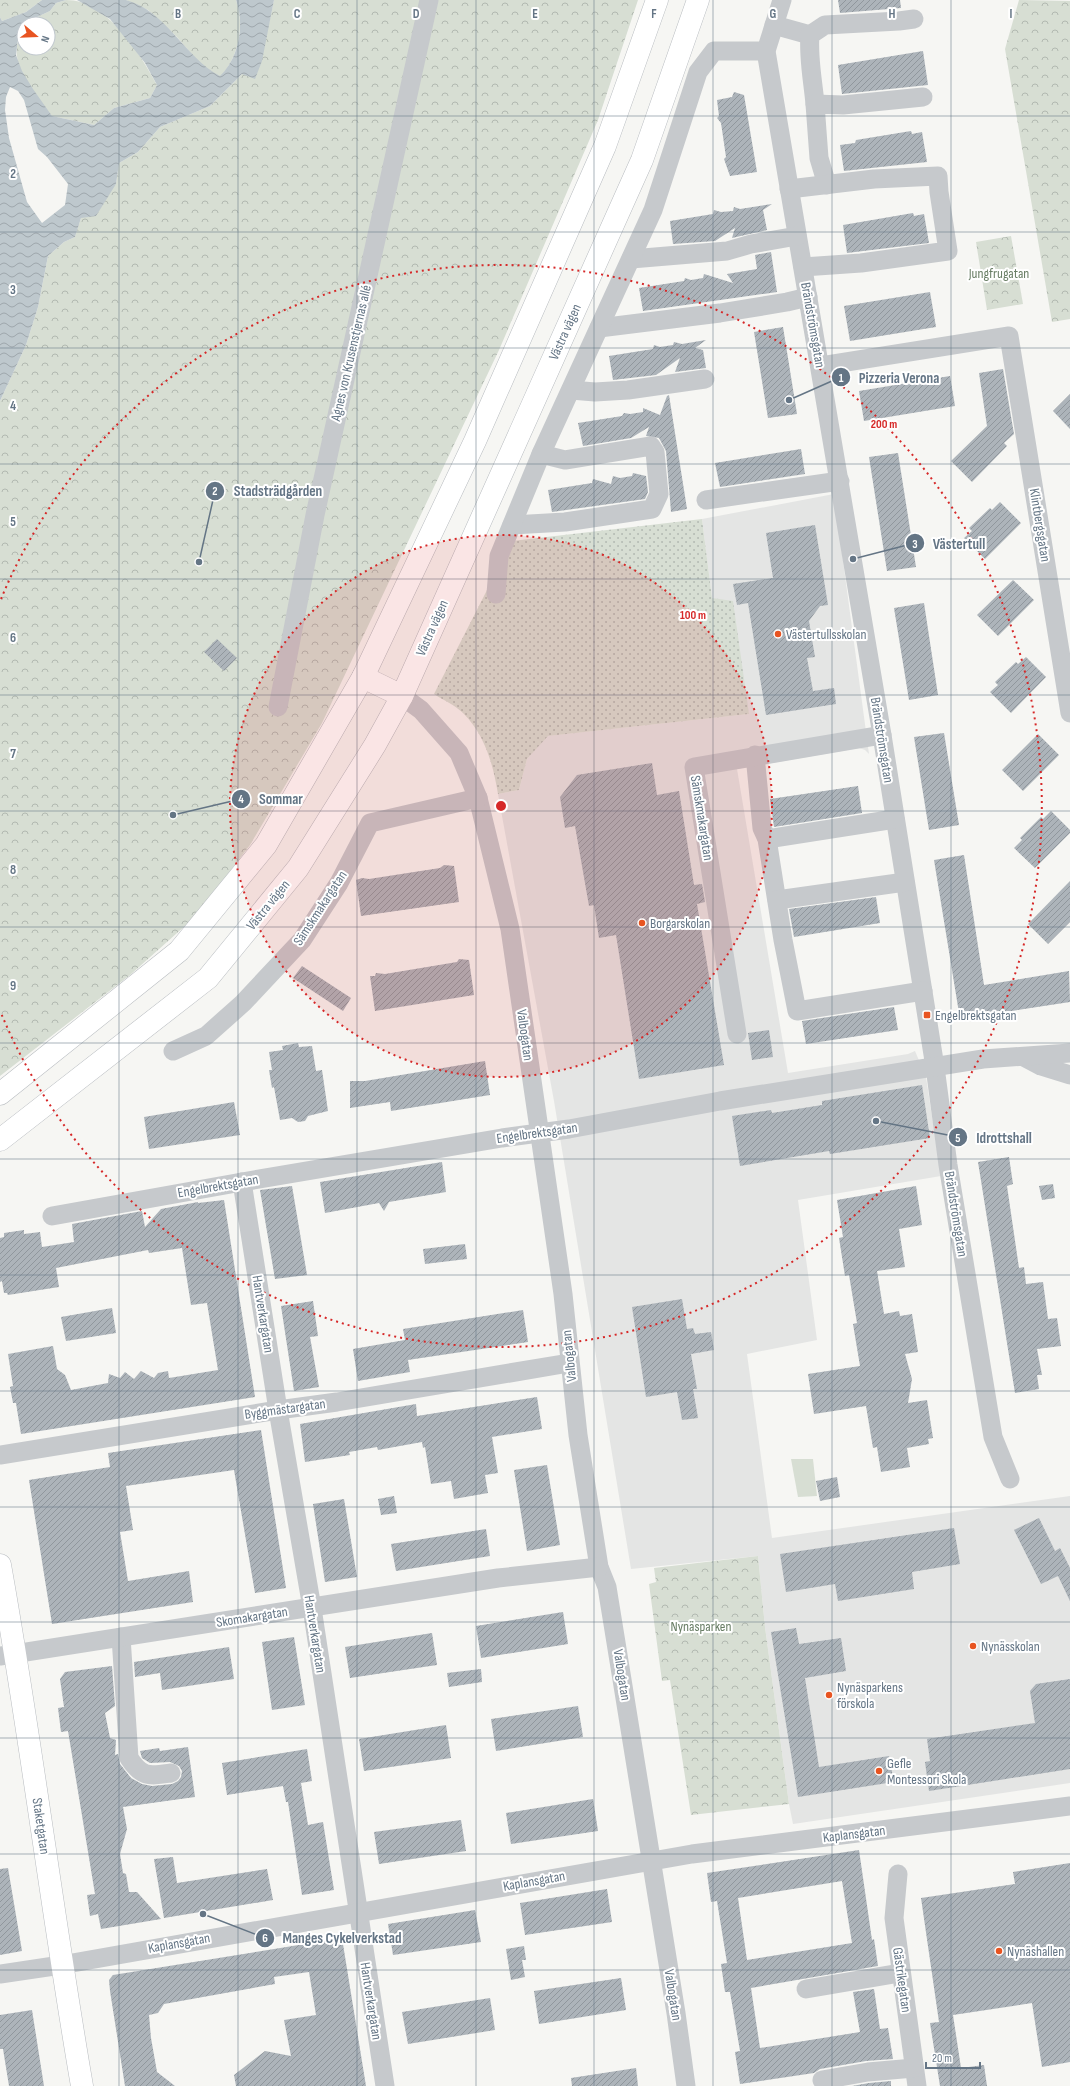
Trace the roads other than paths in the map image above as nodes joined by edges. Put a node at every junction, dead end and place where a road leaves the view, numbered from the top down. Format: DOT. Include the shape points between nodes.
graph roads {
  1 [pos="429,0"];
  2 [pos="658,0"];
  3 [pos="698,0"];
  4 [pos="782,0"];
  5 [pos="914,19"];
  6 [pos="774,25"];
  7 [pos="810,35"];
  8 [pos="766,51"];
  9 [pos="923,97"];
  10 [pos="815,104"];
  11 [pos="827,185"];
  12 [pos="789,189"];
  13 [pos="797,236"];
  14 [pos="631,259"];
  15 [pos="803,267"];
  16 [pos="808,297"];
  17 [pos="599,328"];
  18 [pos="821,366"];
  19 [pos="705,379"];
  20 [pos="570,390"];
  21 [pos="541,454"];
  22 [pos="840,481"];
  23 [pos="706,500"];
  24 [pos="512,525"];
  25 [pos="496,594"];
  26 [pos="363,677"];
  27 [pos="402,696"];
  28 [pos="278,707"];
  29 [pos="1070,713"];
  30 [pos="882,734"];
  31 [pos="755,755"];
  32 [pos="478,798"];
  33 [pos="895,819"];
  34 [pos="767,839"];
  35 [pos="905,882"];
  36 [pos="777,900"];
  37 [pos="923,991"];
  38 [pos="737,1034"];
  39 [pos="173,1051"];
  40 [pos="1070,1053"];
  41 [pos="1024,1057"];
  42 [pos="935,1067"];
  43 [pos="1070,1075"];
  44 [pos="0,1094"];
  45 [pos="539,1133"];
  46 [pos="0,1140"];
  47 [pos="242,1182"];
  48 [pos="52,1216"];
  49 [pos="569,1363"];
  50 [pos="278,1410"];
  51 [pos="0,1455"];
  52 [pos="1010,1479"];
  53 [pos="0,1565"];
  54 [pos="600,1567"];
  55 [pos="312,1608"];
  56 [pos="121,1637"];
  57 [pos="8,1654"];
  58 [pos="171,1774"];
  59 [pos="1070,1806"];
  60 [pos="652,1861"];
  61 [pos="898,1874"];
  62 [pos="357,1912"];
  63 [pos="61,1965"];
  64 [pos="900,1973"];
  65 [pos="0,1974"];
  66 [pos="806,1989"];
  67 [pos="915,2077"];
  68 [pos="822,2080"];
  69 [pos="82,2086"];
  70 [pos="385,2086"];
  71 [pos="686,2086"];
  1 -- 28 [label="street, Agnes von Krusenstjernas allé" via="315,515"];
  2 -- 26 [label="main road" via="601,153 475,441"];
  3 -- 27 [label="main road, Västra vägen" via="642,160"];
  4 -- 6 [label="street, Brändströmsgatan"];
  5 -- 7 [label="street" via="825,25"];
  6 -- 7 [label="street"];
  6 -- 8 [label="street, Brändströmsgatan"];
  7 -- 10 [label="street" via="808,53"];
  8 -- 12 [label="street, Brändströmsgatan"];
  8 -- 14 [label="street, Västra vägen" via="714,52 698,72 653,210"];
  9 -- 10 [label="street" via="843,105"];
  10 -- 11 [label="street" via="818,158"];
  11 -- 12 [label="street"];
  11 -- 15 [label="street" via="903,176 938,176 948,251 861,263"];
  12 -- 13 [label="street, Brändströmsgatan"];
  13 -- 14 [label="street" via="727,251"];
  13 -- 15 [label="street, Brändströmsgatan"];
  14 -- 17 [label="street, Västra vägen"];
  15 -- 16 [label="street, Brändströmsgatan"];
  16 -- 17 [label="street" via="720,313"];
  16 -- 18 [label="street, Brändströmsgatan"];
  17 -- 20 [label="street, Västra vägen"];
  18 -- 22 [label="street, Brändströmsgatan"];
  18 -- 29 [label="street, Klintbergsgatan" via="1010,336"];
  19 -- 20 [label="street" via="628,390"];
  20 -- 21 [label="street, Västra vägen"];
  21 -- 24 [label="street, Västra vägen"];
  21 -- 24 [label="street" via="565,460 651,446 655,452 659,494 652,509 565,522"];
  22 -- 23 [label="street"];
  22 -- 30 [label="street, Brändströmsgatan"];
  24 -- 25 [label="street, Västra vägen" via="499,556"];
  26 -- 27 [label="main road, Valbogatan"];
  26 -- 44 [label="main road" via="266,845 179,951"];
  27 -- 32 [label="street, Valbogatan" via="421,710 459,753"];
  27 -- 46 [label="main road, Västra vägen" via="375,745 298,868 208,978"];
  30 -- 31 [label="street, Sämskmakargatan"];
  30 -- 33 [label="street, Brändströmsgatan"];
  31 -- 34 [label="street" via="762,828"];
  31 -- 38 [label="street, Sämskmakargatan" via="694,767"];
  32 -- 39 [label="street, Sämskmakargatan" via="370,823 339,883 302,940 244,1003 206,1036"];
  32 -- 45 [label="street, Valbogatan" via="511,936"];
  33 -- 34 [label="street"];
  33 -- 35 [label="street, Brändströmsgatan"];
  34 -- 36 [label="street"];
  35 -- 36 [label="street"];
  35 -- 37 [label="street, Brändströmsgatan"];
  36 -- 37 [label="street" via="798,1011"];
  37 -- 42 [label="street, Brändströmsgatan"];
  40 -- 41 [label="street, Engelbrektsgatan"];
  41 -- 42 [label="street, Engelbrektsgatan" via="983,1059"];
  41 -- 43 [label="street" via="1041,1066"];
  42 -- 45 [label="street, Engelbrektsgatan"];
  42 -- 52 [label="street, Brändströmsgatan" via="948,1165 993,1437"];
  45 -- 47 [label="street, Engelbrektsgatan"];
  45 -- 49 [label="street, Valbogatan" via="563,1294"];
  47 -- 48 [label="street, Engelbrektsgatan"];
  47 -- 50 [label="street, Hantverkargatan"];
  49 -- 50 [label="street, Byggmästargatan"];
  49 -- 54 [label="street, Valbogatan"];
  50 -- 51 [label="street, Byggmästargatan"];
  50 -- 55 [label="street, Hantverkargatan"];
  53 -- 57 [label="main road, Staketgatan"];
  54 -- 55 [label="street, Skomakargatan" via="498,1578"];
  54 -- 60 [label="street, Valbogatan" via="607,1588"];
  55 -- 56 [label="street, Skomakargatan"];
  55 -- 62 [label="street, Hantverkargatan"];
  56 -- 57 [label="street, Skomakargatan"];
  56 -- 58 [label="street" via="129,1758 137,1771 149,1776"];
  57 -- 63 [label="main road, Staketgatan"];
  59 -- 60 [label="street, Kaplansgatan"];
  60 -- 62 [label="street, Kaplansgatan"];
  60 -- 71 [label="street, Valbogatan"];
  61 -- 64 [label="street, Gästrikegatan" via="894,1918"];
  62 -- 63 [label="street, Kaplansgatan"];
  62 -- 70 [label="street, Hantverkargatan"];
  63 -- 65 [label="street, Kaplansgatan"];
  63 -- 69 [label="main road, Staketgatan"];
  64 -- 66 [label="street"];
  64 -- 67 [label="street, Gästrikegatan"];
  67 -- 68 [label="street" via="868,2072"];
}
